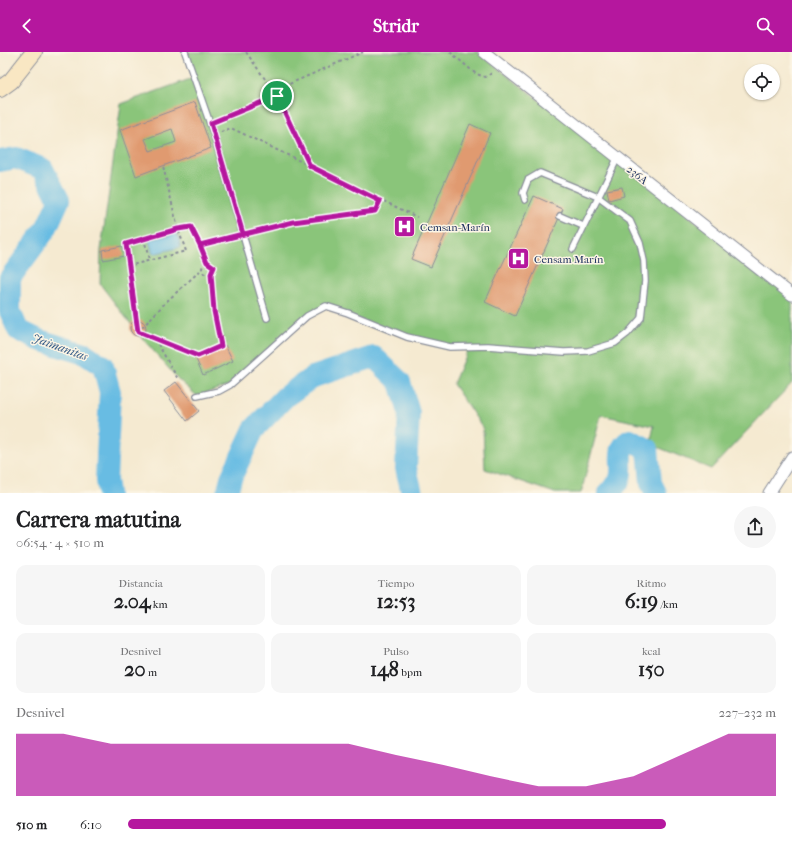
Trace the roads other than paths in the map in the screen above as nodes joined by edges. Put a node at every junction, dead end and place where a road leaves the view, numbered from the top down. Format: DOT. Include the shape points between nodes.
graph roads {
  1 [pos="34,52"];
  2 [pos="185,52"];
  3 [pos="484,52"];
  4 [pos="0,89"];
  5 [pos="617,159"];
  6 [pos="598,197"];
  7 [pos="525,200"];
  8 [pos="560,216"];
  9 [pos="583,226"];
  10 [pos="573,249"];
  11 [pos="792,296"];
  12 [pos="267,318"];
  13 [pos="197,396"];
  14 [pos="792,457"];
  15 [pos="769,493"];
  1 -- 4 [label="street" via="11,81"];
  2 -- 12 [label="lane" via="211,123"];
  3 -- 5 [label="street, 236A"];
  5 -- 6 [label="lane"];
  5 -- 11 [label="street, 236A"];
  6 -- 7 [label="lane" via="540,173 528,180 523,193"];
  6 -- 9 [label="lane"];
  6 -- 13 [label="lane" via="630,221 640,242 644,261 645,281 641,318 615,343 588,351 564,352 450,346 407,337 326,306 308,316 230,385"];
  8 -- 9 [label="lane"];
  9 -- 10 [label="lane"];
  14 -- 15 [label="street"];
}
